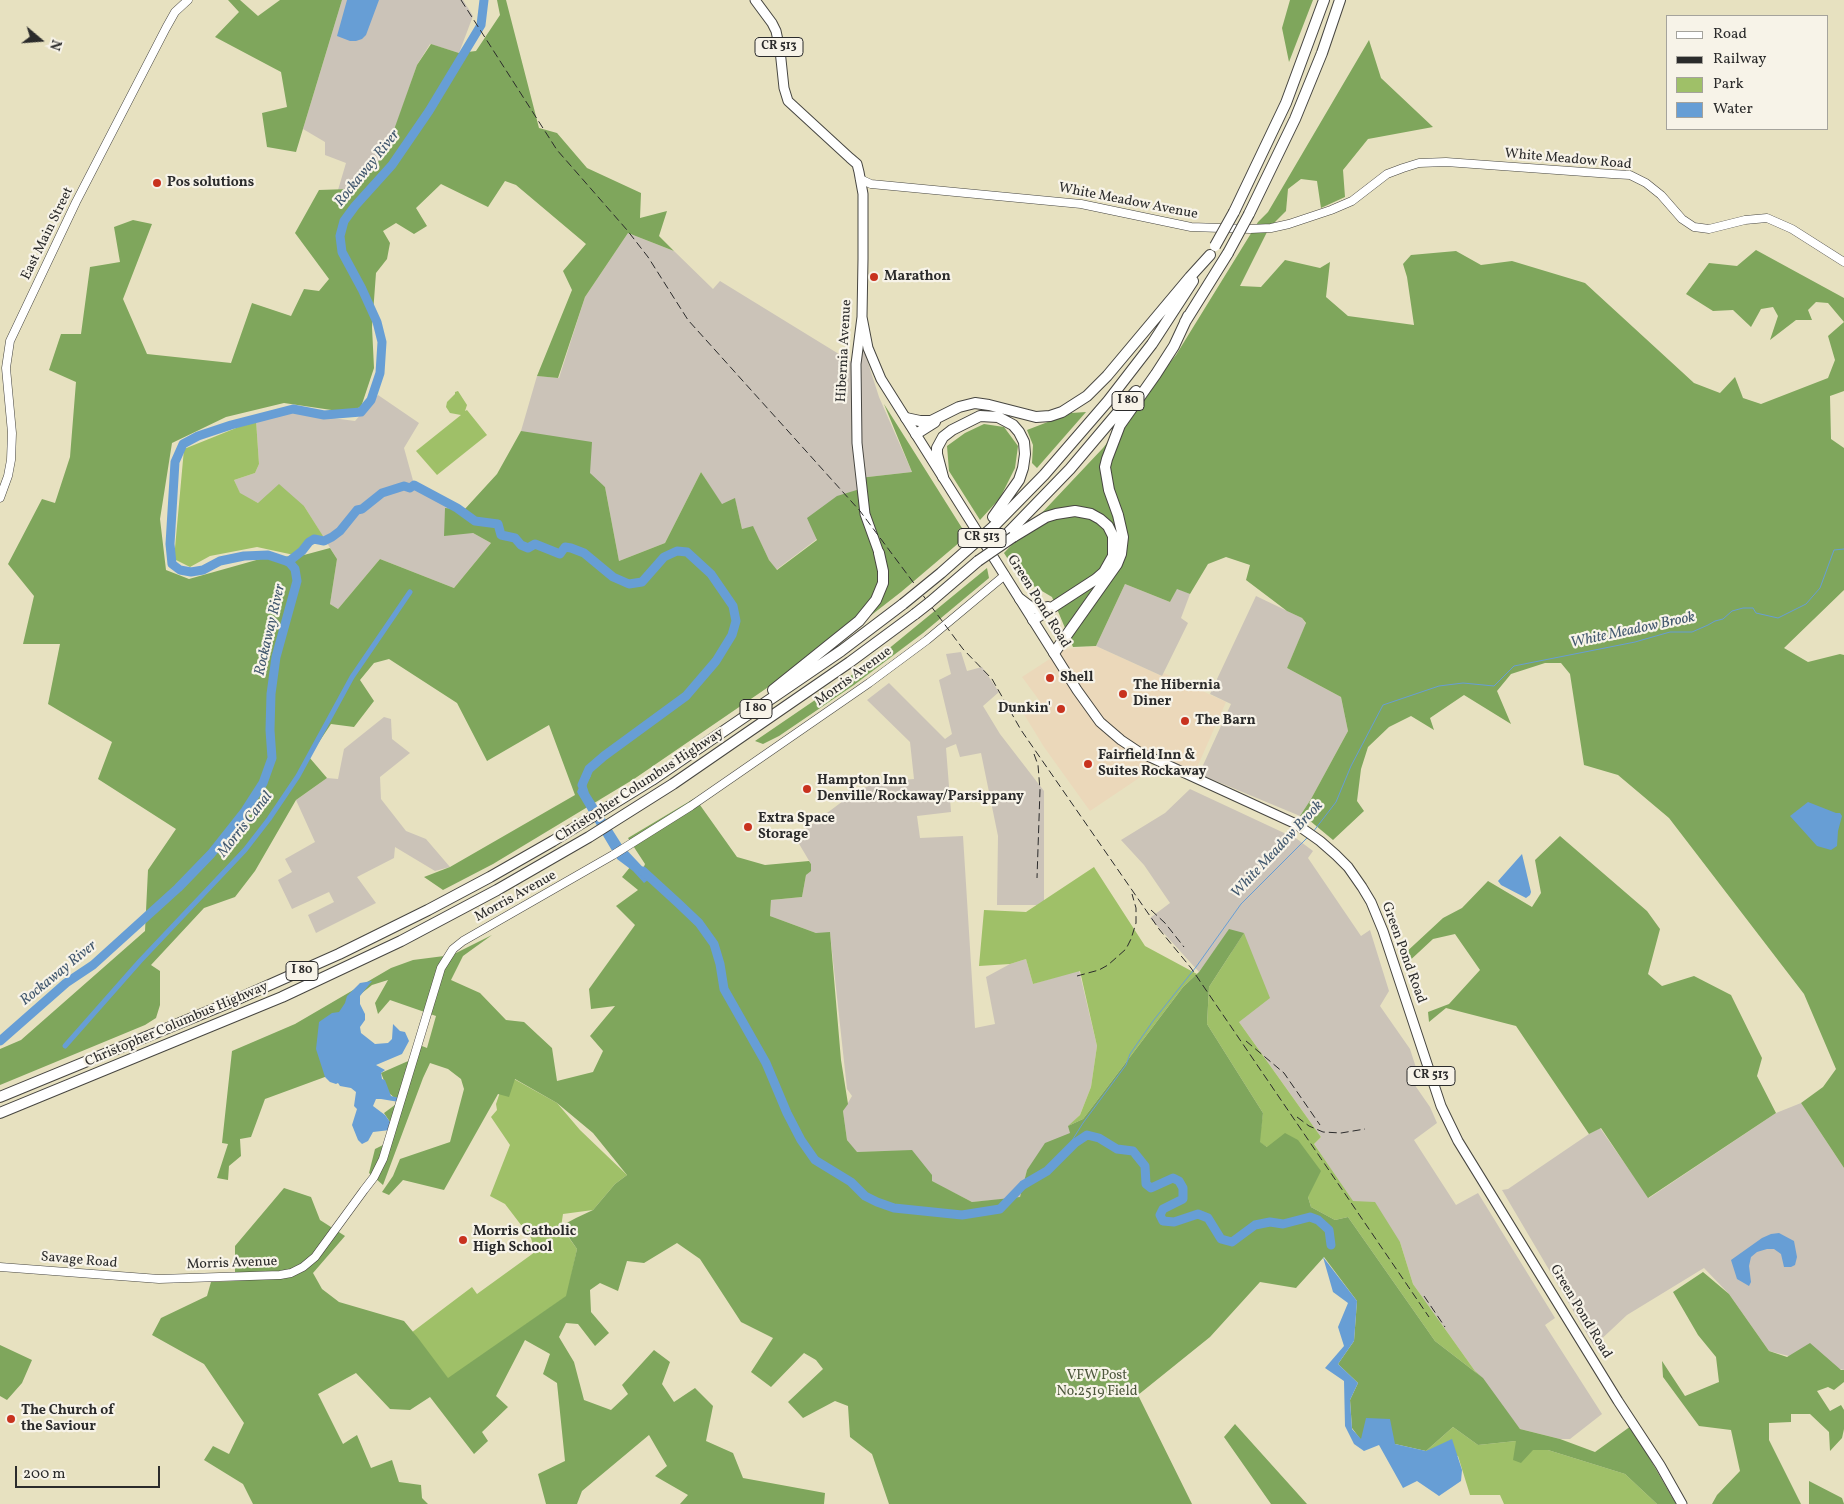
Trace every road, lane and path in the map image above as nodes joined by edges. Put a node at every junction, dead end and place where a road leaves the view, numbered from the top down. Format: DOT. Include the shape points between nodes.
graph roads {
  1 [pos="188,0"];
  2 [pos="755,0"];
  3 [pos="1324,0"];
  4 [pos="1340,0"];
  5 [pos="860,179"];
  6 [pos="1302,220"];
  7 [pos="1213,251"];
  8 [pos="1844,262"];
  9 [pos="1188,316"];
  10 [pos="862,317"];
  11 [pos="942,417"];
  12 [pos="906,418"];
  13 [pos="916,434"];
  14 [pos="943,477"];
  15 [pos="0,498"];
  16 [pos="994,522"];
  17 [pos="1011,535"];
  18 [pos="879,553"];
  19 [pos="1005,576"];
  20 [pos="1020,599"];
  21 [pos="1055,604"];
  22 [pos="1033,620"];
  23 [pos="1054,653"];
  24 [pos="697,750"];
  25 [pos="0,1097"];
  26 [pos="0,1113"];
  27 [pos="0,1267"];
  28 [pos="155,1279"];
  29 [pos="1682,1504"];
  1 -- 15 [label="street, East Main Street" via="175,12 166,28 76,202 10,341 6,368 12,453"];
  2 -- 5 [label="main road, CR 513" via="776,31 788,101 857,164"];
  3 -- 7 [label="highway, I 80, bridge" via="1286,103"];
  4 -- 9 [label="highway, I 80, bridge" via="1296,119 1228,253"];
  5 -- 6 [label="street, White Meadow Avenue" via="871,184 1081,204 1191,227 1271,228"];
  5 -- 10 [label="main road, Hibernia Avenue / CR 513" via="863,194"];
  6 -- 8 [label="street, White Meadow Road" via="1352,201 1387,174 1419,163 1446,162 1630,175 1661,195 1682,219 1694,227 1709,229 1767,218 1792,229"];
  7 -- 11 [label="highway" via="1107,376 1075,404 1054,414 1036,417 975,403 959,407"];
  7 -- 16 [label="highway, I 80" via="1167,322 1108,401 1051,468"];
  9 -- 17 [label="highway, I 80" via="1111,422"];
  9 -- 23 [label="highway" via="1174,346 1120,425 1106,459 1109,490 1123,537 1117,564"];
  10 -- 12 [label="main road, Green Pond Road / CR 513" via="875,365"];
  10 -- 18 [label="main road, Hibernia Avenue" via="856,364 857,443 865,514"];
  11 -- 12 [label="highway" via="926,422"];
  11 -- 13 [label="highway"];
  12 -- 13 [label="main road, Green Pond Road / CR 513"];
  13 -- 14 [label="main road, Green Pond Road / CR 513"];
  14 -- 16 [label="highway" via="937,448 952,430 980,416 998,417 1013,425 1024,442 1023,468"];
  14 -- 19 [label="main road, Green Pond Road / CR 513"];
  16 -- 24 [label="highway, Christopher Columbus Highway / I 80, bridge" via="955,561 903,604"];
  17 -- 21 [label="highway" via="1039,521 1075,511 1091,514 1108,526 1114,550 1108,568"];
  17 -- 26 [label="highway, Christopher Columbus Highway / I 80, bridge" via="915,614 718,754 622,817 497,890 370,956 282,996"];
  18 -- 24 [label="highway" via="883,572 881,591 859,622"];
  19 -- 20 [label="main road, Green Pond Road / CR 513"];
  19 -- 28 [label="street, Morris Avenue" via="869,683 691,806 614,855 463,941 447,956 383,1158 374,1177 310,1262 284,1274"];
  20 -- 21 [label="highway" via="1036,609"];
  20 -- 22 [label="main road, Green Pond Road / CR 513"];
  21 -- 22 [label="highway"];
  22 -- 23 [label="main road, Green Pond Road / CR 513"];
  23 -- 29 [label="main road, Green Pond Road / CR 513" via="1092,712 1121,740 1155,760 1305,830 1348,867 1374,908 1440,1106 1458,1141"];
  24 -- 25 [label="highway, Christopher Columbus Highway / I 80" via="606,809 475,886 346,951"];
  27 -- 28 [label="street, Savage Road"];
}
